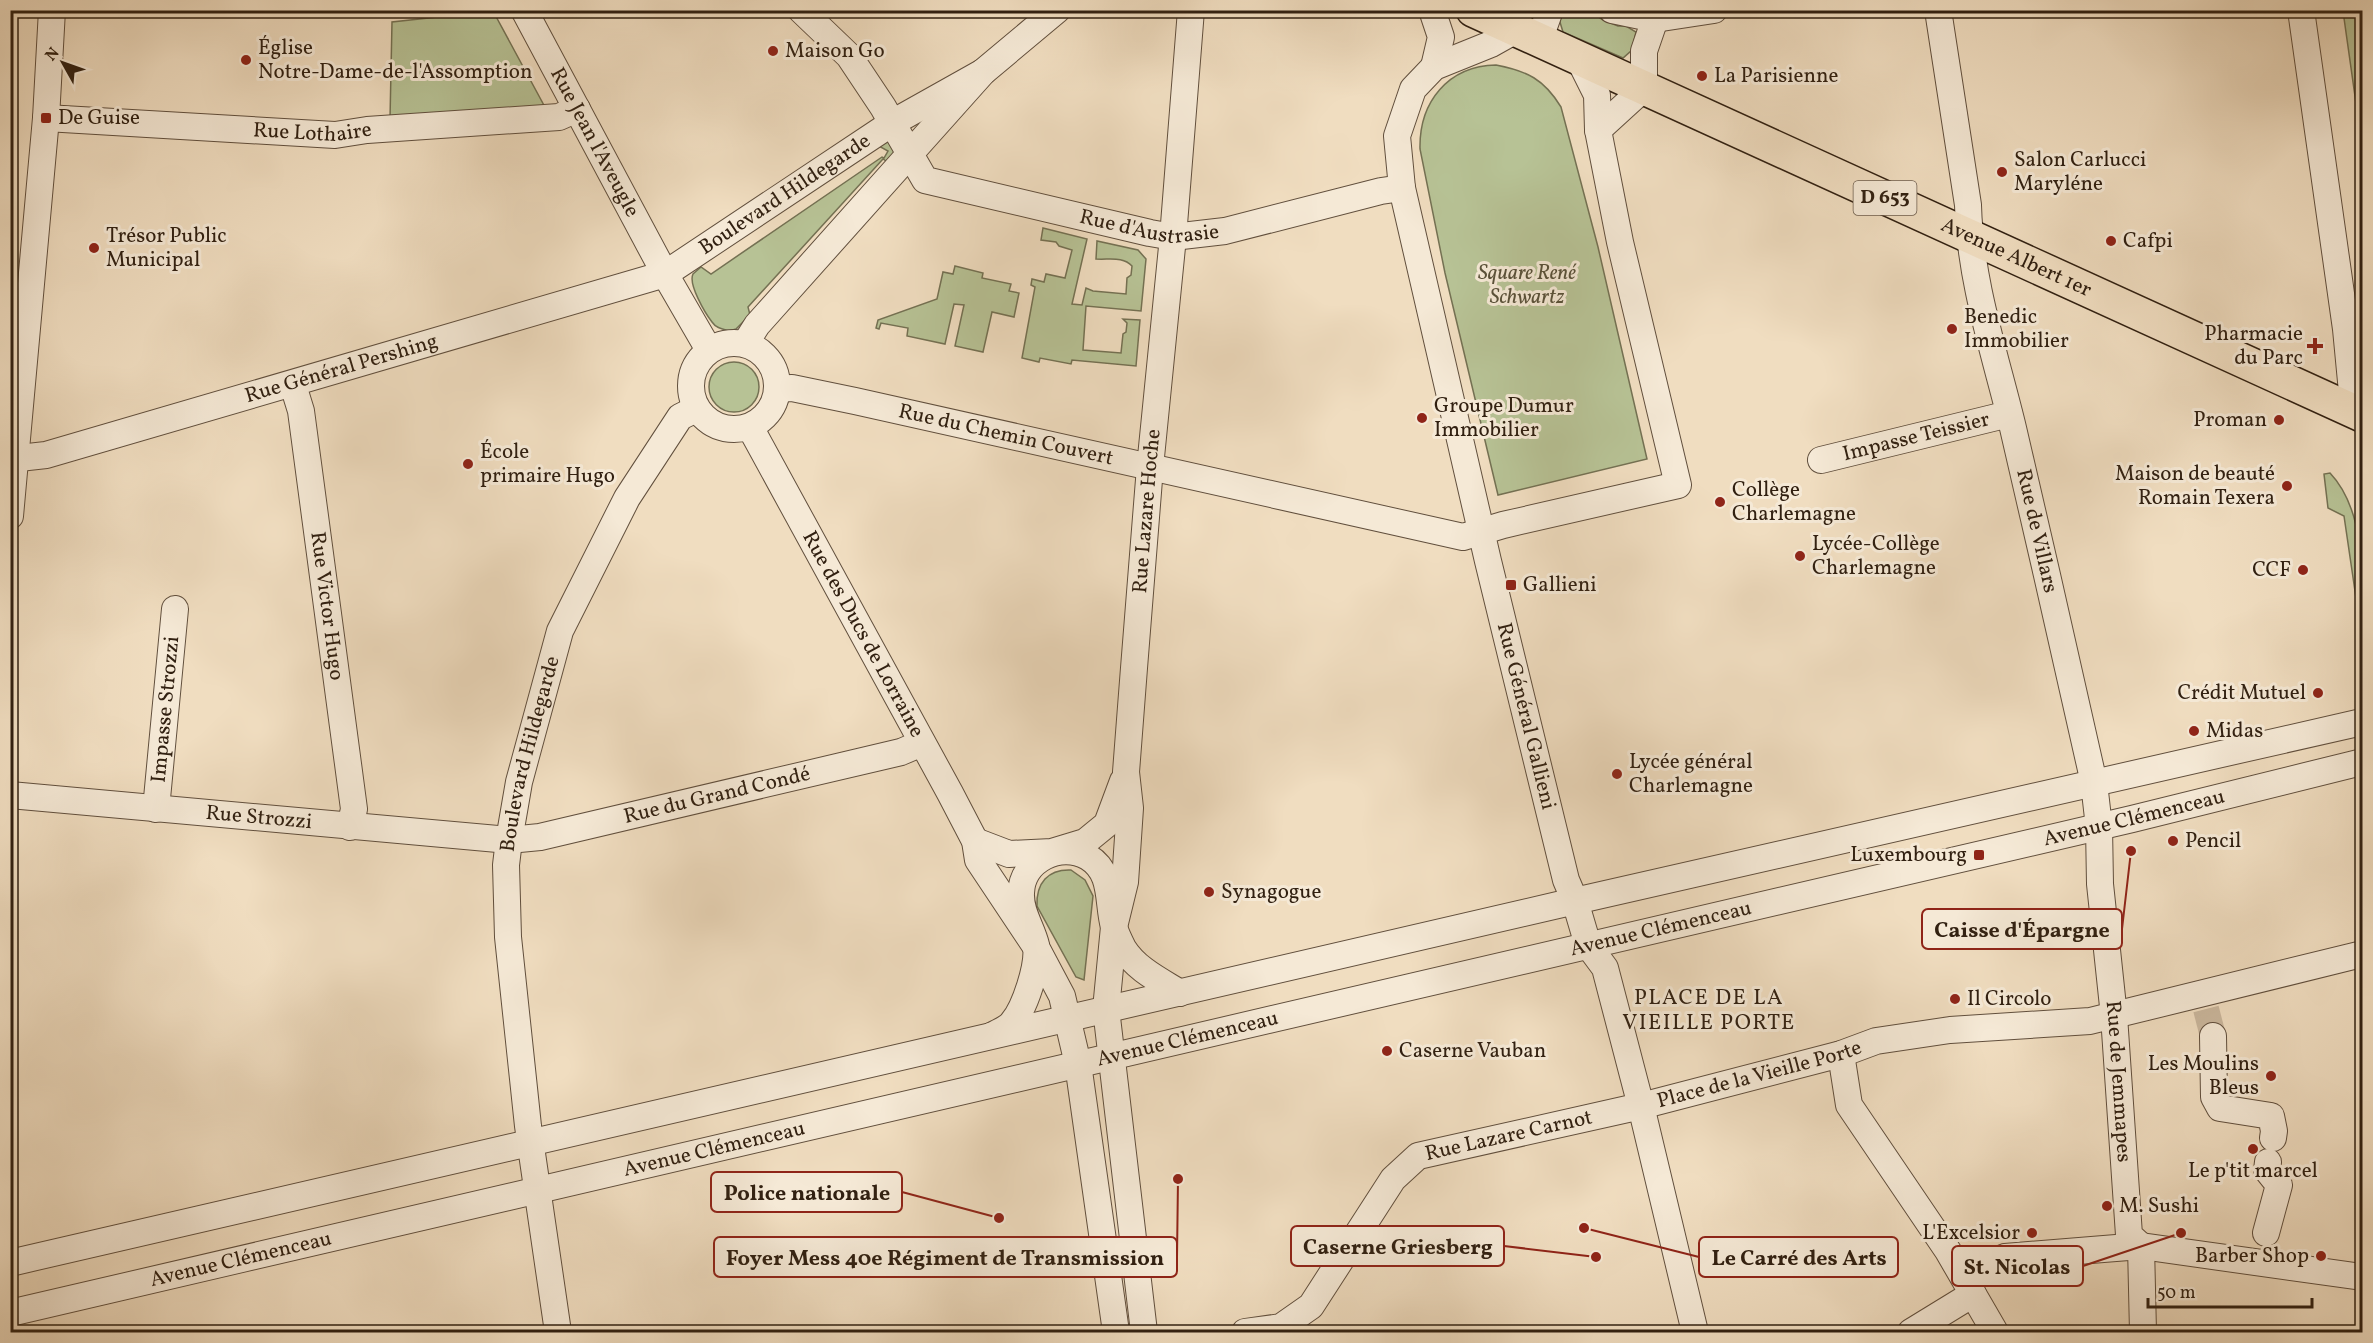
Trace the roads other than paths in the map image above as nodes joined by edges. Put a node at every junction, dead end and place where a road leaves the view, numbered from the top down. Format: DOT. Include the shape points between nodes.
graph roads {
  1 [pos="52,10"];
  2 [pos="524,10"];
  3 [pos="801,10"];
  4 [pos="1057,10"];
  5 [pos="1191,10"];
  6 [pos="1432,10"];
  7 [pos="1473,10"];
  8 [pos="1550,10"];
  9 [pos="1612,10"];
  10 [pos="1714,10"];
  11 [pos="1938,10"];
  12 [pos="2301,10"];
  13 [pos="2316,10"];
  14 [pos="1655,19"];
  15 [pos="1527,35"];
  16 [pos="1580,61"];
  17 [pos="1434,67"];
  18 [pos="983,72"];
  19 [pos="1644,88"];
  20 [pos="577,110"];
  21 [pos="46,118"];
  22 [pos="892,123"];
  23 [pos="1598,130"];
  24 [pos="910,154"];
  25 [pos="1402,188"];
  26 [pos="1173,237"];
  27 [pos="1969,237"];
  28 [pos="665,274"];
  29 [pos="2362,325"];
  30 [pos="746,344"];
  31 [pos="709,350"];
  32 [pos="2351,371"];
  33 [pos="293,385"];
  34 [pos="2296,386"];
  35 [pos="777,389"];
  36 [pos="696,409"];
  37 [pos="2009,414"];
  38 [pos="2362,414"];
  39 [pos="750,427"];
  40 [pos="13,459"];
  41 [pos="1821,460"];
  42 [pos="1150,467"];
  43 [pos="10,516"];
  44 [pos="1481,531"];
  45 [pos="175,609"];
  46 [pos="2362,722"];
  47 [pos="922,743"];
  48 [pos="2359,767"];
  49 [pos="1126,772"];
  50 [pos="2094,783"];
  51 [pos="10,795"];
  52 [pos="156,808"];
  53 [pos="350,827"];
  54 [pos="2099,827"];
  55 [pos="508,840"];
  56 [pos="975,841"];
  57 [pos="1052,852"];
  58 [pos="1575,901"];
  59 [pos="1114,927"];
  60 [pos="1588,945"];
  61 [pos="1036,947"];
  62 [pos="2362,954"];
  63 [pos="1180,993"];
  64 [pos="1106,1010"];
  65 [pos="2114,1016"];
  66 [pos="1067,1019"];
  67 [pos="2213,1036"];
  68 [pos="990,1037"];
  69 [pos="1841,1054"];
  70 [pos="1111,1056"];
  71 [pos="1078,1064"];
  72 [pos="1641,1106"];
  73 [pos="531,1143"];
  74 [pos="537,1190"];
  75 [pos="2141,1246"];
  76 [pos="2266,1250"];
  77 [pos="10,1263"];
  78 [pos="2362,1277"];
  79 [pos="1967,1284"];
  80 [pos="10,1313"];
  81 [pos="558,1332"];
  82 [pos="1116,1332"];
  83 [pos="1144,1332"];
  84 [pos="1245,1332"];
  85 [pos="1695,1332"];
  86 [pos="1911,1332"];
  87 [pos="1995,1332"];
  88 [pos="2143,1332"];
  1 -- 21 [label="street"];
  2 -- 20 [label="street, Rue Jean l'Aveugle"];
  3 -- 22 [label="street, Rue d'Austrasie" via="849,56"];
  4 -- 18 [label="street, Boulevard Hildegarde"];
  5 -- 26 [label="street, Rue Lazare Hoche"];
  6 -- 17 [label="street" via="1441,37"];
  7 -- 15 [label="main road, Avenue Albert 1er / D 653"];
  8 -- 15 [label="street"];
  9 -- 14 [label="street"];
  10 -- 14 [label="street"];
  11 -- 27 [label="street, Rue de Villars" via="1968,205"];
  12 -- 32 [label="street"];
  13 -- 29 [label="street"];
  14 -- 19 [label="street" via="1644,51"];
  15 -- 16 [label="main road, Avenue Albert 1er / D 653"];
  15 -- 17 [label="street" via="1491,44"];
  16 -- 19 [label="main road, Avenue Albert 1er / D 653"];
  16 -- 23 [label="street" via="1597,95"];
  17 -- 25 [label="street" via="1413,89 1396,136"];
  18 -- 22 [label="street, Boulevard Hildegarde"];
  18 -- 24 [label="street, Boulevard Hildegarde"];
  19 -- 23 [label="street"];
  19 -- 27 [label="main road, Avenue Albert 1er / D 653"];
  20 -- 21 [label="street, Rue Lothaire" via="559,117 335,135"];
  20 -- 28 [label="street, Rue Jean l'Aveugle"];
  21 -- 40 [label="street"];
  22 -- 24 [label="street, Rue d'Austrasie"];
  22 -- 28 [label="street, Boulevard Hildegarde"];
  23 -- 44 [label="street" via="1620,242 1678,484"];
  24 -- 26 [label="street, Rue d'Austrasie" via="925,180"];
  24 -- 30 [label="street, Boulevard Hildegarde" via="757,325"];
  25 -- 26 [label="street, Rue d'Austrasie" via="1225,231"];
  25 -- 44 [label="street"];
  26 -- 42 [label="street, Rue Lazare Hoche"];
  27 -- 34 [label="main road, Avenue Albert 1er / D 653"];
  27 -- 37 [label="street, Rue de Villars"];
  28 -- 31 [label="street"];
  28 -- 33 [label="street, Rue Général Pershing"];
  30 -- 31 [label="street" via="727,343"];
  30 -- 35 [label="street" via="769,361"];
  31 -- 36 [label="street" via="691,377 690,394"];
  32 -- 34 [label="street" via="2341,385 2327,391"];
  32 -- 38 [label="street" via="2352,392"];
  33 -- 40 [label="street, Rue Général Pershing" via="46,455"];
  33 -- 53 [label="street, Rue Victor Hugo" via="300,411 354,809"];
  34 -- 38 [label="main road, Avenue Albert 1er / D 653"];
  35 -- 39 [label="street" via="764,418"];
  35 -- 42 [label="street, Rue du Chemin Couvert" via="802,390"];
  36 -- 39 [label="street" via="706,421 720,428"];
  36 -- 55 [label="street, Boulevard Hildegarde" via="680,417 627,498 560,631 519,782"];
  37 -- 41 [label="street, Impasse Teissier"];
  37 -- 50 [label="street, Rue de Villars"];
  39 -- 47 [label="street, Rue des Ducs de Lorraine"];
  40 -- 43 [label="street"];
  42 -- 44 [label="street, Rue du Chemin Couvert" via="1463,537"];
  42 -- 49 [label="street, Rue Lazare Hoche"];
  44 -- 58 [label="street, Rue Général Gallieni" via="1566,880"];
  45 -- 52 [label="street, Impasse Strozzi"];
  46 -- 50 [label="street, Avenue Clémenceau"];
  47 -- 55 [label="street, Rue du Grand Condé" via="901,752 540,837"];
  47 -- 56 [label="street, Rue des Ducs de Lorraine"];
  48 -- 54 [label="street, Avenue Clémenceau"];
  49 -- 57 [label="street" via="1107,824 1085,842"];
  49 -- 59 [label="street, Rue Lazare Hoche" via="1130,808 1125,871"];
  50 -- 54 [label="street, Rue de Villars"];
  50 -- 58 [label="street, Avenue Clémenceau"];
  51 -- 52 [label="street, Rue Strozzi"];
  52 -- 53 [label="street, Rue Strozzi"];
  53 -- 55 [label="street, Rue Strozzi"];
  54 -- 60 [label="street, Avenue Clémenceau"];
  54 -- 65 [label="street, Rue de Jemmapes" via="2100,884"];
  55 -- 73 [label="street, Boulevard Hildegarde" via="508,937"];
  56 -- 57 [label="street" via="1009,854"];
  56 -- 61 [label="street, Rue des Ducs de Lorraine" via="978,860"];
  57 -- 59 [label="street" via="1084,855 1098,866 1107,881"];
  57 -- 61 [label="street" via="1030,868 1022,884 1022,907"];
  58 -- 60 [label="street, Rue Général Gallieni"];
  58 -- 63 [label="street, Avenue Clémenceau"];
  59 -- 63 [label="street" via="1124,949 1137,964"];
  59 -- 64 [label="street, Rue Lazare Hoche"];
  60 -- 70 [label="street, Avenue Clémenceau"];
  60 -- 72 [label="street, Rue Général Gallieni" via="1605,968"];
  61 -- 66 [label="street, Rue des Ducs de Lorraine" via="1062,996"];
  61 -- 68 [label="street" via="1034,976 1025,999 1012,1023"];
  62 -- 65 [label="street, Place de la Vieille Porte" via="2203,1001"];
  63 -- 64 [label="street, Avenue Clémenceau"];
  64 -- 66 [label="street, Avenue Clémenceau"];
  64 -- 70 [label="street, Rue Lazare Hoche"];
  65 -- 69 [label="street, Place de la Vieille Porte" via="2090,1022 1950,1030 1875,1041"];
  65 -- 75 [label="street, Rue de Jemmapes" via="2129,1235"];
  66 -- 68 [label="street, Avenue Clémenceau"];
  66 -- 71 [label="street, Rue des Ducs de Lorraine"];
  67 -- 76 [label="street" via="2214,1097 2220,1108 2271,1116 2274,1131 2266,1170 2279,1185"];
  68 -- 73 [label="street, Avenue Clémenceau"];
  69 -- 72 [label="street, Place de la Vieille Porte"];
  69 -- 79 [label="street" via="1849,1105"];
  70 -- 71 [label="street, Avenue Clémenceau"];
  70 -- 83 [label="street, Rue Lazare Hoche"];
  71 -- 74 [label="street, Avenue Clémenceau"];
  71 -- 82 [label="street, Rue des Ducs de Lorraine"];
  72 -- 84 [label="street, Rue Lazare Carnot" via="1418,1156 1393,1179 1311,1306 1281,1327"];
  72 -- 85 [label="street, Rue Général Gallieni"];
  73 -- 74 [label="street, Boulevard Hildegarde"];
  73 -- 77 [label="street, Avenue Clémenceau"];
  74 -- 80 [label="street, Avenue Clémenceau"];
  74 -- 81 [label="street, Boulevard Hildegarde"];
  75 -- 76 [label="street"];
  75 -- 79 [label="street" via="2005,1257"];
  75 -- 88 [label="street, Rue de Jemmapes"];
  76 -- 78 [label="street"];
  79 -- 86 [label="street"];
  79 -- 87 [label="street"];
}
